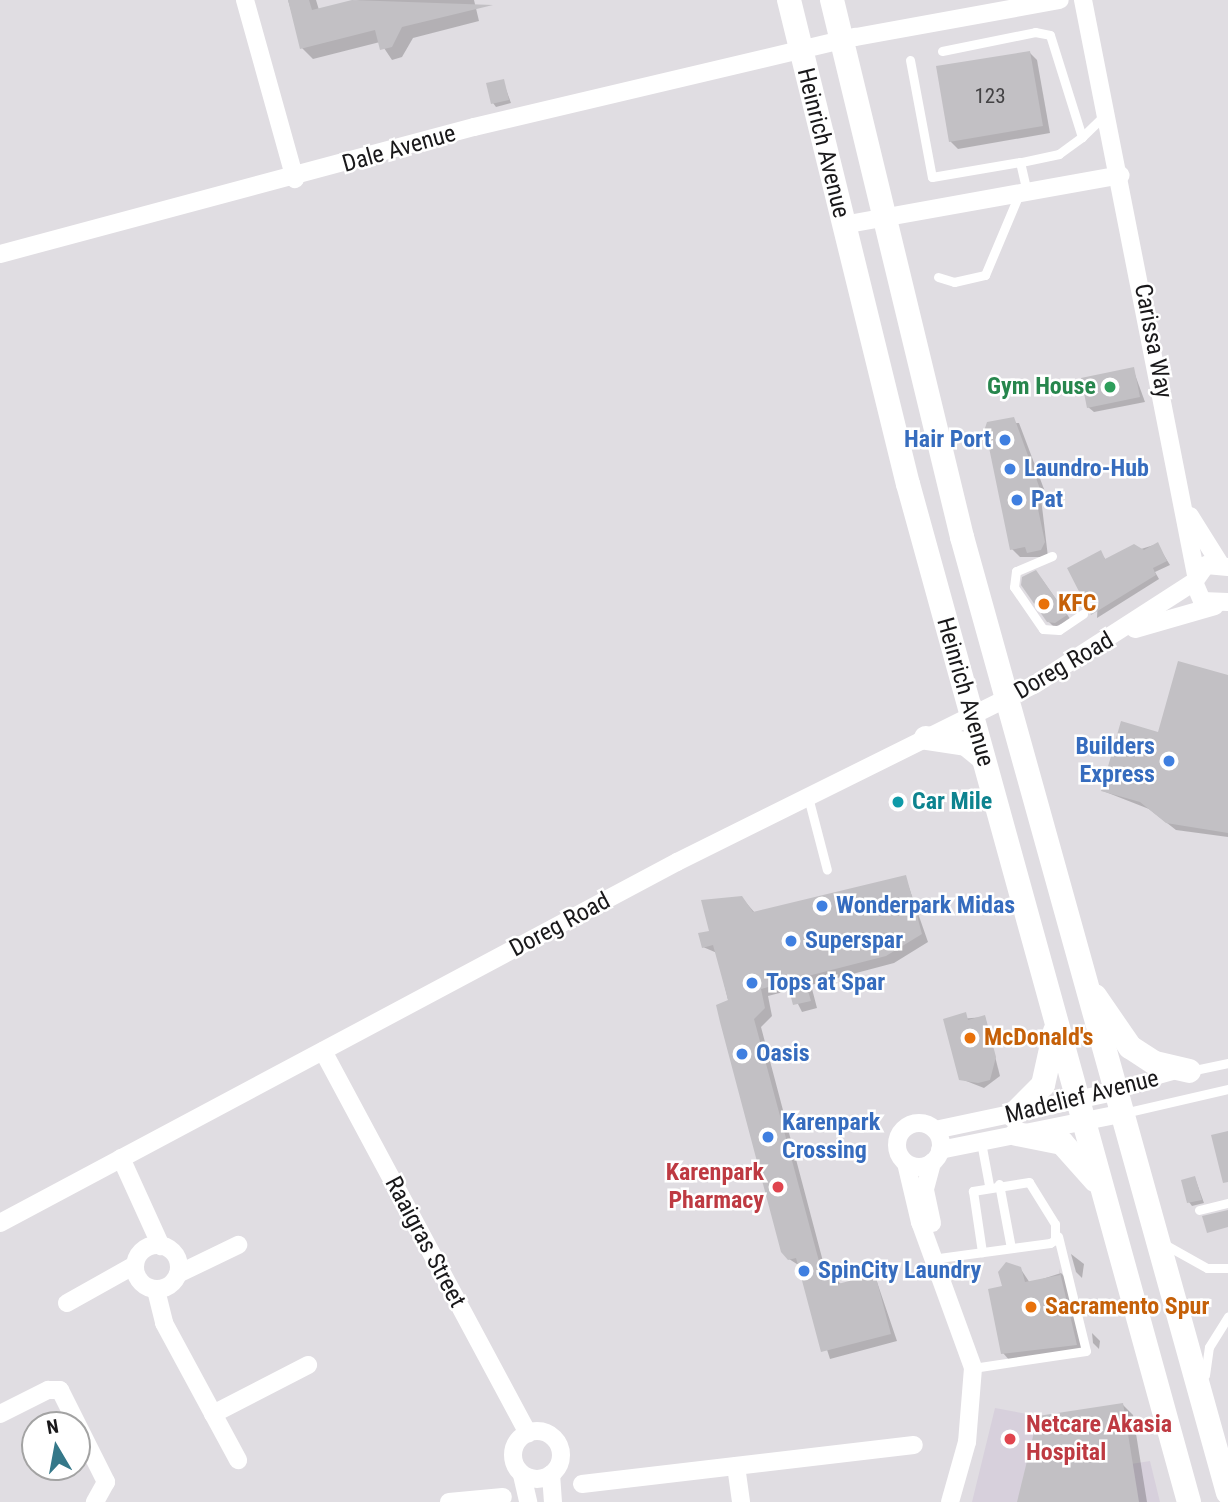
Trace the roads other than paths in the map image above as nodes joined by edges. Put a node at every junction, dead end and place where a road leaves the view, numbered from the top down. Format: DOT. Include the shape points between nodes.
graph roads {
  1 [pos="245,0"];
  2 [pos="789,0"];
  3 [pos="832,0"];
  4 [pos="1060,0"];
  5 [pos="1083,0"];
  6 [pos="842,40"];
  7 [pos="800,50"];
  8 [pos="942,51"];
  9 [pos="910,60"];
  10 [pos="1107,113"];
  11 [pos="1082,137"];
  12 [pos="1020,162"];
  13 [pos="1121,175"];
  14 [pos="295,180"];
  15 [pos="1023,193"];
  16 [pos="884,218"];
  17 [pos="843,225"];
  18 [pos="0,254"];
  19 [pos="938,277"];
  20 [pos="1186,506"];
  21 [pos="1052,556"];
  22 [pos="1226,566"];
  23 [pos="1195,579"];
  24 [pos="1221,604"];
  25 [pos="1083,614"];
  26 [pos="1122,632"];
  27 [pos="1007,700"];
  28 [pos="971,717"];
  29 [pos="926,738"];
  30 [pos="983,758"];
  31 [pos="807,795"];
  32 [pos="827,870"];
  33 [pos="1082,974"];
  34 [pos="1056,1024"];
  35 [pos="323,1051"];
  36 [pos="1228,1063"];
  37 [pos="1189,1071"];
  38 [pos="1228,1089"];
  39 [pos="1117,1103"];
  40 [pos="1081,1111"];
  41 [pos="1015,1124"];
  42 [pos="935,1130"];
  43 [pos="981,1142"];
  44 [pos="936,1156"];
  45 [pos="121,1158"];
  46 [pos="906,1163"];
  47 [pos="994,1185"];
  48 [pos="1102,1189"];
  49 [pos="1228,1203"];
  50 [pos="1199,1210"];
  51 [pos="0,1223"];
  52 [pos="1058,1236"];
  53 [pos="1157,1239"];
  54 [pos="161,1245"];
  55 [pos="238,1245"];
  56 [pos="1011,1248"];
  57 [pos="982,1252"];
  58 [pos="939,1258"];
  59 [pos="135,1265"];
  60 [pos="1228,1268"];
  61 [pos="178,1274"];
  62 [pos="943,1279"];
  63 [pos="156,1290"];
  64 [pos="67,1303"];
  65 [pos="1227,1315"];
  66 [pos="308,1365"];
  67 [pos="973,1368"];
  68 [pos="1204,1403"];
  69 [pos="0,1414"];
  70 [pos="213,1414"];
  71 [pos="528,1433"];
  72 [pos="914,1445"];
  73 [pos="238,1460"];
  74 [pos="736,1466"];
  75 [pos="551,1474"];
  76 [pos="522,1475"];
  77 [pos="582,1484"];
  78 [pos="1228,1493"];
  79 [pos="503,1497"];
  80 [pos="95,1502"];
  81 [pos="449,1502"];
  82 [pos="528,1502"];
  83 [pos="553,1502"];
  84 [pos="741,1502"];
  85 [pos="950,1502"];
  86 [pos="1189,1502"];
  1 -- 14 [label="street"];
  2 -- 7 [label="street, Heinrich Avenue"];
  3 -- 6 [label="street, Heinrich Avenue"];
  4 -- 6 [label="street, Dale Avenue"];
  5 -- 10 [label="street, Carissa Way"];
  6 -- 7 [label="street, Dale Avenue"];
  6 -- 16 [label="street, Heinrich Avenue"];
  7 -- 14 [label="street, Dale Avenue" via="474,127"];
  7 -- 17 [label="street, Heinrich Avenue"];
  8 -- 11 [label="lane" via="1035,32 1050,35"];
  9 -- 12 [label="lane" via="932,177"];
  10 -- 11 [label="lane"];
  10 -- 13 [label="street, Carissa Way"];
  11 -- 12 [label="lane" via="1059,154"];
  12 -- 15 [label="lane"];
  13 -- 15 [label="street"];
  13 -- 20 [label="street, Carissa Way"];
  14 -- 18 [label="street, Dale Avenue"];
  15 -- 16 [label="street"];
  15 -- 19 [label="lane" via="985,275 954,282"];
  16 -- 17 [label="street"];
  16 -- 27 [label="street, Heinrich Avenue"];
  17 -- 28 [label="street, Heinrich Avenue"];
  20 -- 22 [label="street, Carissa Way"];
  20 -- 23 [label="street, Carissa Way"];
  21 -- 25 [label="lane" via="1016,571 1014,587 1042,629 1059,630"];
  22 -- 23 [label="street, Doreg Road"];
  23 -- 24 [label="street, Doreg Road" via="1197,596"];
  23 -- 26 [label="street, Doreg Road"];
  24 -- 26 [label="street, Doreg Road"];
  26 -- 27 [label="street, Doreg Road"];
  27 -- 28 [label="street, Doreg Road"];
  27 -- 33 [label="street, Heinrich Avenue"];
  28 -- 29 [label="street, Doreg Road"];
  28 -- 30 [label="street, Heinrich Avenue"];
  29 -- 30 [label="street" via="966,744"];
  29 -- 31 [label="street, Doreg Road"];
  30 -- 34 [label="street, Heinrich Avenue"];
  31 -- 32 [label="lane"];
  31 -- 35 [label="street, Doreg Road"];
  33 -- 37 [label="street" via="1130,1047 1155,1063"];
  33 -- 39 [label="street, Heinrich Avenue"];
  34 -- 40 [label="street, Heinrich Avenue"];
  34 -- 41 [label="street" via="1043,1085"];
  35 -- 45 [label="street, Doreg Road"];
  35 -- 71 [label="street, Raaigras Street"];
  36 -- 37 [label="lane, Madelief Avenue"];
  37 -- 39 [label="lane, Madelief Avenue"];
  38 -- 39 [label="lane, Madelief Avenue"];
  39 -- 40 [label="street, Madelief Avenue"];
  39 -- 53 [label="street, Heinrich Avenue"];
  40 -- 41 [label="street, Madelief Avenue"];
  40 -- 48 [label="street, Heinrich Avenue"];
  41 -- 42 [label="street, Madelief Avenue"];
  41 -- 43 [label="street, Madelief Avenue"];
  41 -- 48 [label="street" via="1062,1143"];
  42 -- 44 [label="street"];
  42 -- 46 [label="street" via="922,1123 902,1130 897,1144"];
  43 -- 44 [label="street, Madelief Avenue"];
  43 -- 47 [label="lane"];
  44 -- 46 [label="street"];
  44 -- 58 [label="street" via="925,1189"];
  45 -- 51 [label="street, Doreg Road"];
  45 -- 54 [label="street"];
  46 -- 62 [label="street" via="920,1222"];
  47 -- 52 [label="lane" via="1029,1182 1037,1188"];
  47 -- 56 [label="lane"];
  47 -- 57 [label="lane" via="971,1195"];
  48 -- 86 [label="street, Heinrich Avenue"];
  49 -- 50 [label="lane"];
  52 -- 56 [label="lane"];
  52 -- 67 [label="lane" via="1087,1349"];
  53 -- 60 [label="lane" via="1200,1266"];
  53 -- 68 [label="street, Heinrich Avenue"];
  54 -- 59 [label="street" via="146,1248"];
  54 -- 61 [label="street" via="174,1253"];
  55 -- 61 [label="street"];
  56 -- 57 [label="lane"];
  57 -- 58 [label="lane"];
  58 -- 62 [label="street"];
  59 -- 63 [label="street" via="143,1284"];
  59 -- 64 [label="street"];
  61 -- 63 [label="street"];
  62 -- 67 [label="street"];
  63 -- 70 [label="street" via="164,1323"];
  65 -- 68 [label="lane" via="1209,1347"];
  66 -- 70 [label="street"];
  67 -- 85 [label="street" via="967,1443"];
  68 -- 78 [label="street, Heinrich Avenue"];
  69 -- 80 [label="street" via="48,1390 60,1391 106,1482"];
  70 -- 73 [label="street"];
  71 -- 75 [label="street" via="545,1433 557,1444 560,1460"];
  71 -- 76 [label="street" via="513,1456"];
  72 -- 74 [label="street"];
  74 -- 77 [label="street"];
  74 -- 84 [label="street"];
  75 -- 76 [label="street"];
  75 -- 83 [label="street"];
  76 -- 82 [label="street"];
  79 -- 81 [label="street"];
}
